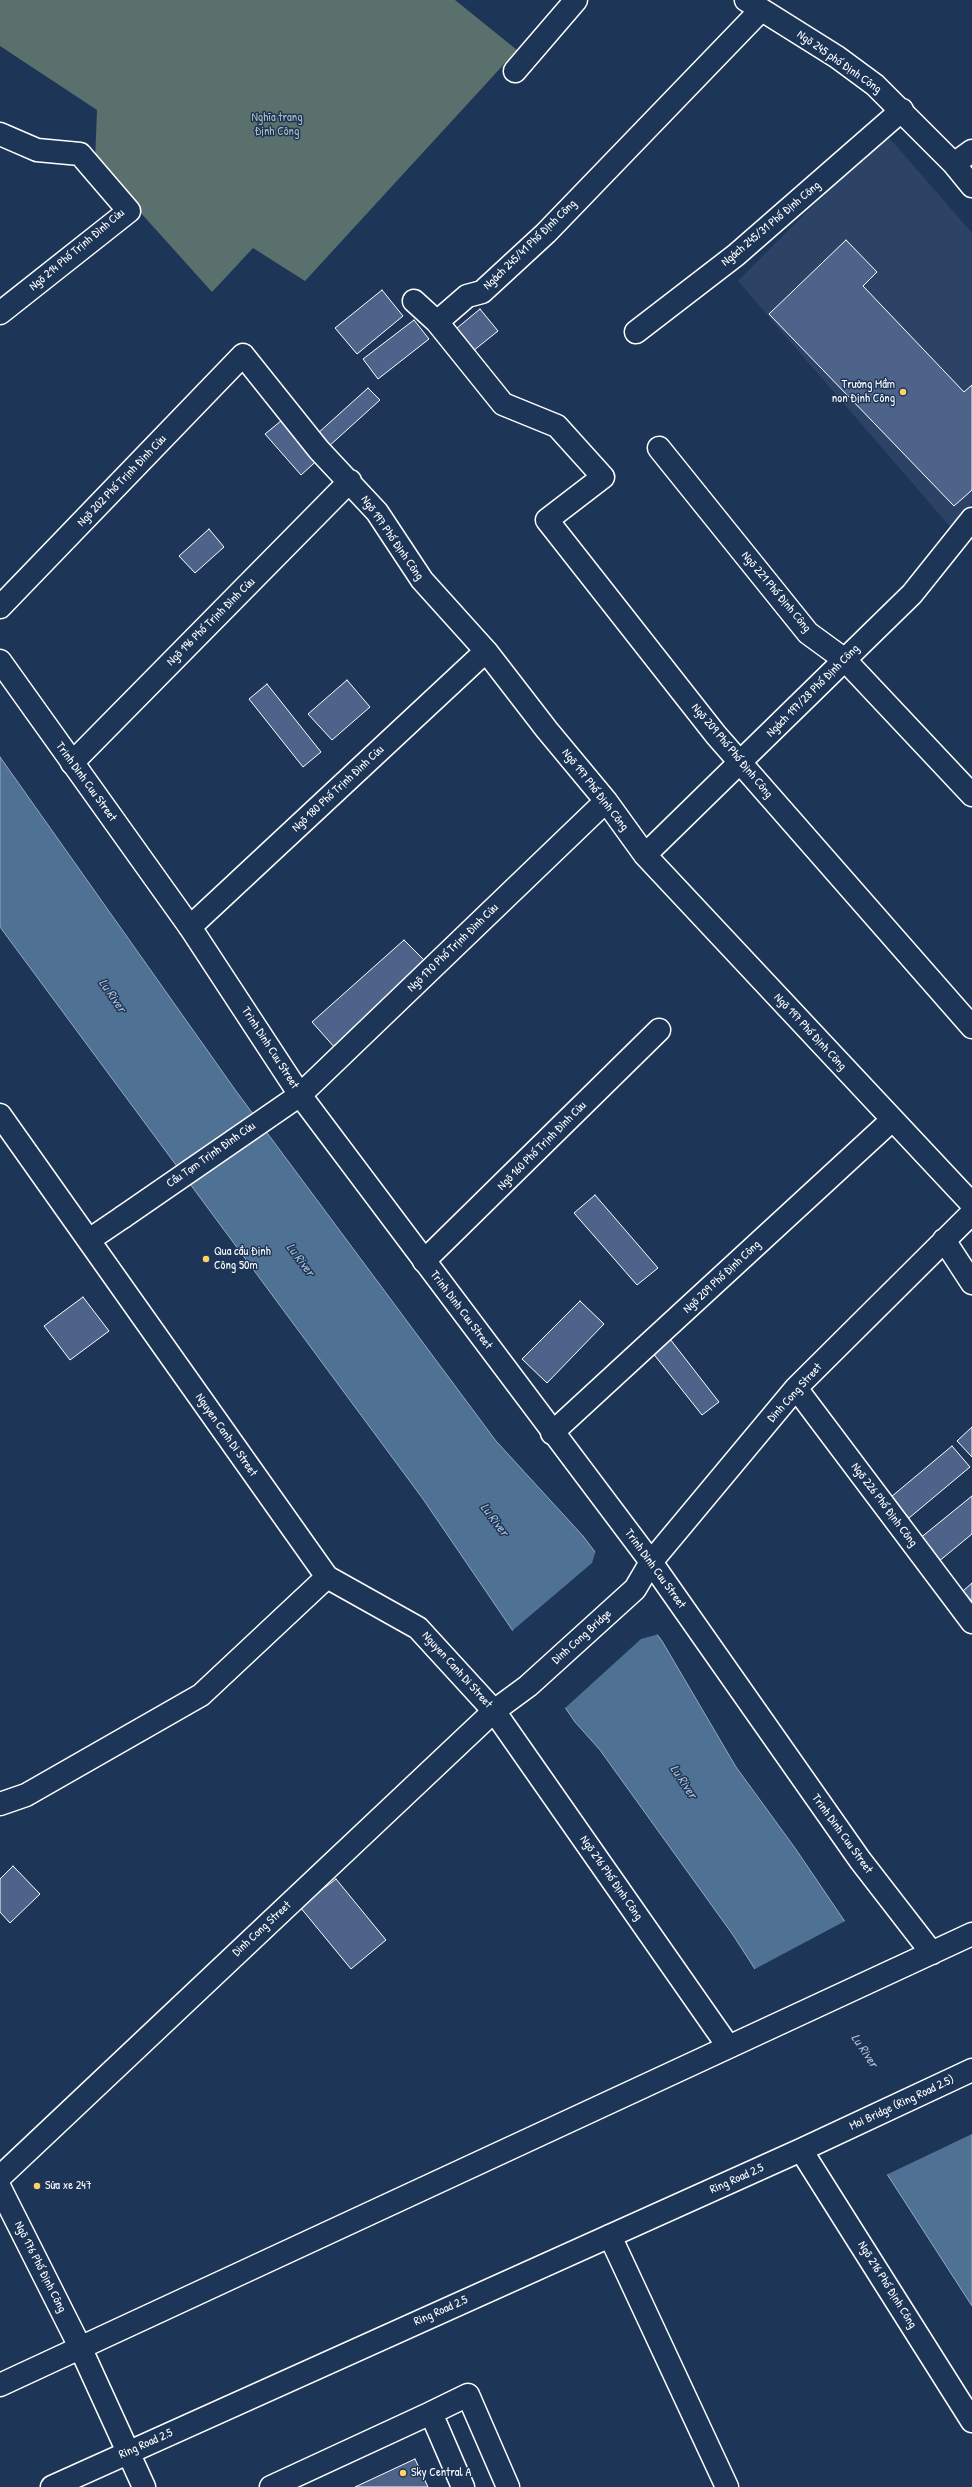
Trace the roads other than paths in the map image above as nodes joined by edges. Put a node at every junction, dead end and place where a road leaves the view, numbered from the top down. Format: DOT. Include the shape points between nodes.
graph roads {
  1 [pos="576,0"];
  2 [pos="754,5"];
  3 [pos="515,71"];
  4 [pos="902,110"];
  5 [pos="0,134"];
  6 [pos="972,151"];
  7 [pos="954,164"];
  8 [pos="972,186"];
  9 [pos="414,302"];
  10 [pos="0,313"];
  11 [pos="437,322"];
  12 [pos="636,332"];
  13 [pos="244,355"];
  14 [pos="659,448"];
  15 [pos="350,481"];
  16 [pos="972,519"];
  17 [pos="0,606"];
  18 [pos="486,651"];
  19 [pos="845,660"];
  20 [pos="0,661"];
  21 [pos="740,762"];
  22 [pos="72,763"];
  23 [pos="972,795"];
  24 [pos="606,801"];
  25 [pos="645,855"];
  26 [pos="190,927"];
  27 [pos="972,1026"];
  28 [pos="660,1030"];
  29 [pos="300,1095"];
  30 [pos="0,1115"];
  31 [pos="892,1120"];
  32 [pos="972,1204"];
  33 [pos="972,1213"];
  34 [pos="88,1240"];
  35 [pos="944,1240"];
  36 [pos="424,1261"];
  37 [pos="972,1283"];
  38 [pos="796,1388"];
  39 [pos="552,1433"];
  40 [pos="651,1562"];
  41 [pos="327,1577"];
  42 [pos="635,1588"];
  43 [pos="972,1622"];
  44 [pos="528,1686"];
  45 [pos="494,1711"];
  46 [pos="0,1804"];
  47 [pos="972,1934"];
  48 [pos="932,1952"];
  49 [pos="728,2046"];
  50 [pos="972,2070"];
  51 [pos="831,2136"];
  52 [pos="801,2150"];
  53 [pos="0,2177"];
  54 [pos="0,2188"];
  55 [pos="610,2236"];
  56 [pos="80,2347"];
  57 [pos="0,2385"];
  58 [pos="431,2413"];
  59 [pos="972,2421"];
  60 [pos="128,2452"];
  61 [pos="52,2487"];
  62 [pos="144,2487"];
  63 [pos="271,2487"];
  64 [pos="463,2487"];
  65 [pos="508,2487"];
  66 [pos="727,2487"];
  1 -- 3 [label="main road"];
  2 -- 4 [label="main road, Ngõ 245 phố Định Công" via="876,85"];
  2 -- 11 [label="main road, Ngách 245/41 Phố ĐỊnh Công" via="546,233 482,292 467,296"];
  4 -- 7 [label="main road, Ngõ 245 phố Định Công"];
  4 -- 12 [label="main road, Ngách 245/31 Phố Định Công" via="736,255"];
  5 -- 10 [label="main road, Ngõ 214 Phố Trịnh Đình Cửu" via="37,150 80,154 129,211"];
  6 -- 7 [label="main road"];
  7 -- 8 [label="main road, Ngõ 245 phố Định Công"];
  9 -- 11 [label="main road"];
  11 -- 21 [label="main road, Ngõ 209 Phố Phố Định Công" via="503,404 558,426 603,478 548,520"];
  13 -- 15 [label="main road, Ngõ 197 Phố Định Công" via="319,450"];
  13 -- 17 [label="main road, Ngõ 202 Phố Trịnh Đình Cửu"];
  14 -- 19 [label="main road, Ngõ 221 Phố Định Công" via="808,633"];
  15 -- 18 [label="main road, Ngõ 197 Phố Định Công" via="377,512 422,580"];
  15 -- 22 [label="main road, Ngõ 196 Phố Trịnh Đình Cửu"];
  16 -- 19 [label="main road, Ngách 197/28 Phố Định Công" via="912,594"];
  18 -- 24 [label="main road, Ngõ 197 Phố Định Công"];
  18 -- 26 [label="main road, Ngõ 180 Phố Trịnh Đình Cửu"];
  19 -- 21 [label="main road, Ngách 197/28 Phố Định Công"];
  19 -- 23 [label="main road, Ngõ 221 Phố Định Công"];
  20 -- 22 [label="main road, Trinh Dinh Cuu Street"];
  21 -- 25 [label="main road, Ngách 197/28 Phố Định Công"];
  21 -- 27 [label="main road, Ngõ 209 Phố Phố Định Công"];
  22 -- 26 [label="main road, Trinh Dinh Cuu Street"];
  24 -- 25 [label="main road, Ngõ 197 Phố Định Công"];
  24 -- 29 [label="main road, Ngõ 170 Phố Trịnh Đình Cửu"];
  25 -- 31 [label="main road, Ngõ 197 Phố Định Công"];
  26 -- 29 [label="main road, Trinh Dinh Cuu Street"];
  28 -- 36 [label="main road, Ngõ 160 Phố Trịnh Đình Cửu"];
  29 -- 34 [label="main road, Cầu Tạm Trịnh Đình Cửu"];
  29 -- 36 [label="main road, Trinh Dinh Cuu Street"];
  30 -- 34 [label="main road, Nguyen Canh Di Street"];
  31 -- 32 [label="main road, Ngõ 197 Phố Định Công"];
  31 -- 39 [label="main road, Ngõ 209 Phố Định Công"];
  33 -- 35 [label="main road, Dinh Cong Street"];
  34 -- 41 [label="main road, Nguyen Canh Di Street"];
  35 -- 37 [label="main road"];
  35 -- 38 [label="main road, Dinh Cong Street"];
  36 -- 39 [label="main road, Trinh Dinh Cuu Street"];
  38 -- 40 [label="main road, Dinh Cong Street"];
  38 -- 43 [label="main road, Ngõ 226 Phố Định Công"];
  39 -- 40 [label="main road, Trinh Dinh Cuu Street"];
  40 -- 42 [label="main road, Dinh Cong Street"];
  40 -- 48 [label="main road, Trinh Dinh Cuu Street" via="860,1860"];
  41 -- 45 [label="main road, Nguyen Canh Di Street" via="418,1628"];
  41 -- 46 [label="main road" via="201,1695 26,1795"];
  42 -- 44 [label="main road, Dinh Cong Bridge"];
  44 -- 45 [label="main road, Dinh Cong Street"];
  45 -- 49 [label="main road, Ngõ 216 Phố Định Công"];
  45 -- 53 [label="main road, Dinh Cong Street"];
  47 -- 48 [label="main road"];
  48 -- 49 [label="main road"];
  49 -- 56 [label="main road"];
  50 -- 51 [label="main road, Moi Bridge (Ring Road 2.5)"];
  51 -- 52 [label="main road, Ring Road 2.5"];
  52 -- 55 [label="main road, Ring Road 2.5"];
  52 -- 59 [label="main road, Ngõ 216 Phố Định Công"];
  54 -- 56 [label="main road, Ngõ 176 Phố Định Công"];
  55 -- 60 [label="main road, Ring Road 2.5"];
  55 -- 66 [label="main road"];
  56 -- 57 [label="main road"];
  56 -- 60 [label="main road, Ngõ 176 Phố Định Công"];
  58 -- 63 [label="main road"];
  58 -- 64 [label="main road"];
  58 -- 65 [label="main road" via="468,2395"];
  60 -- 61 [label="main road, Ring Road 2.5"];
  60 -- 62 [label="main road"];
}
